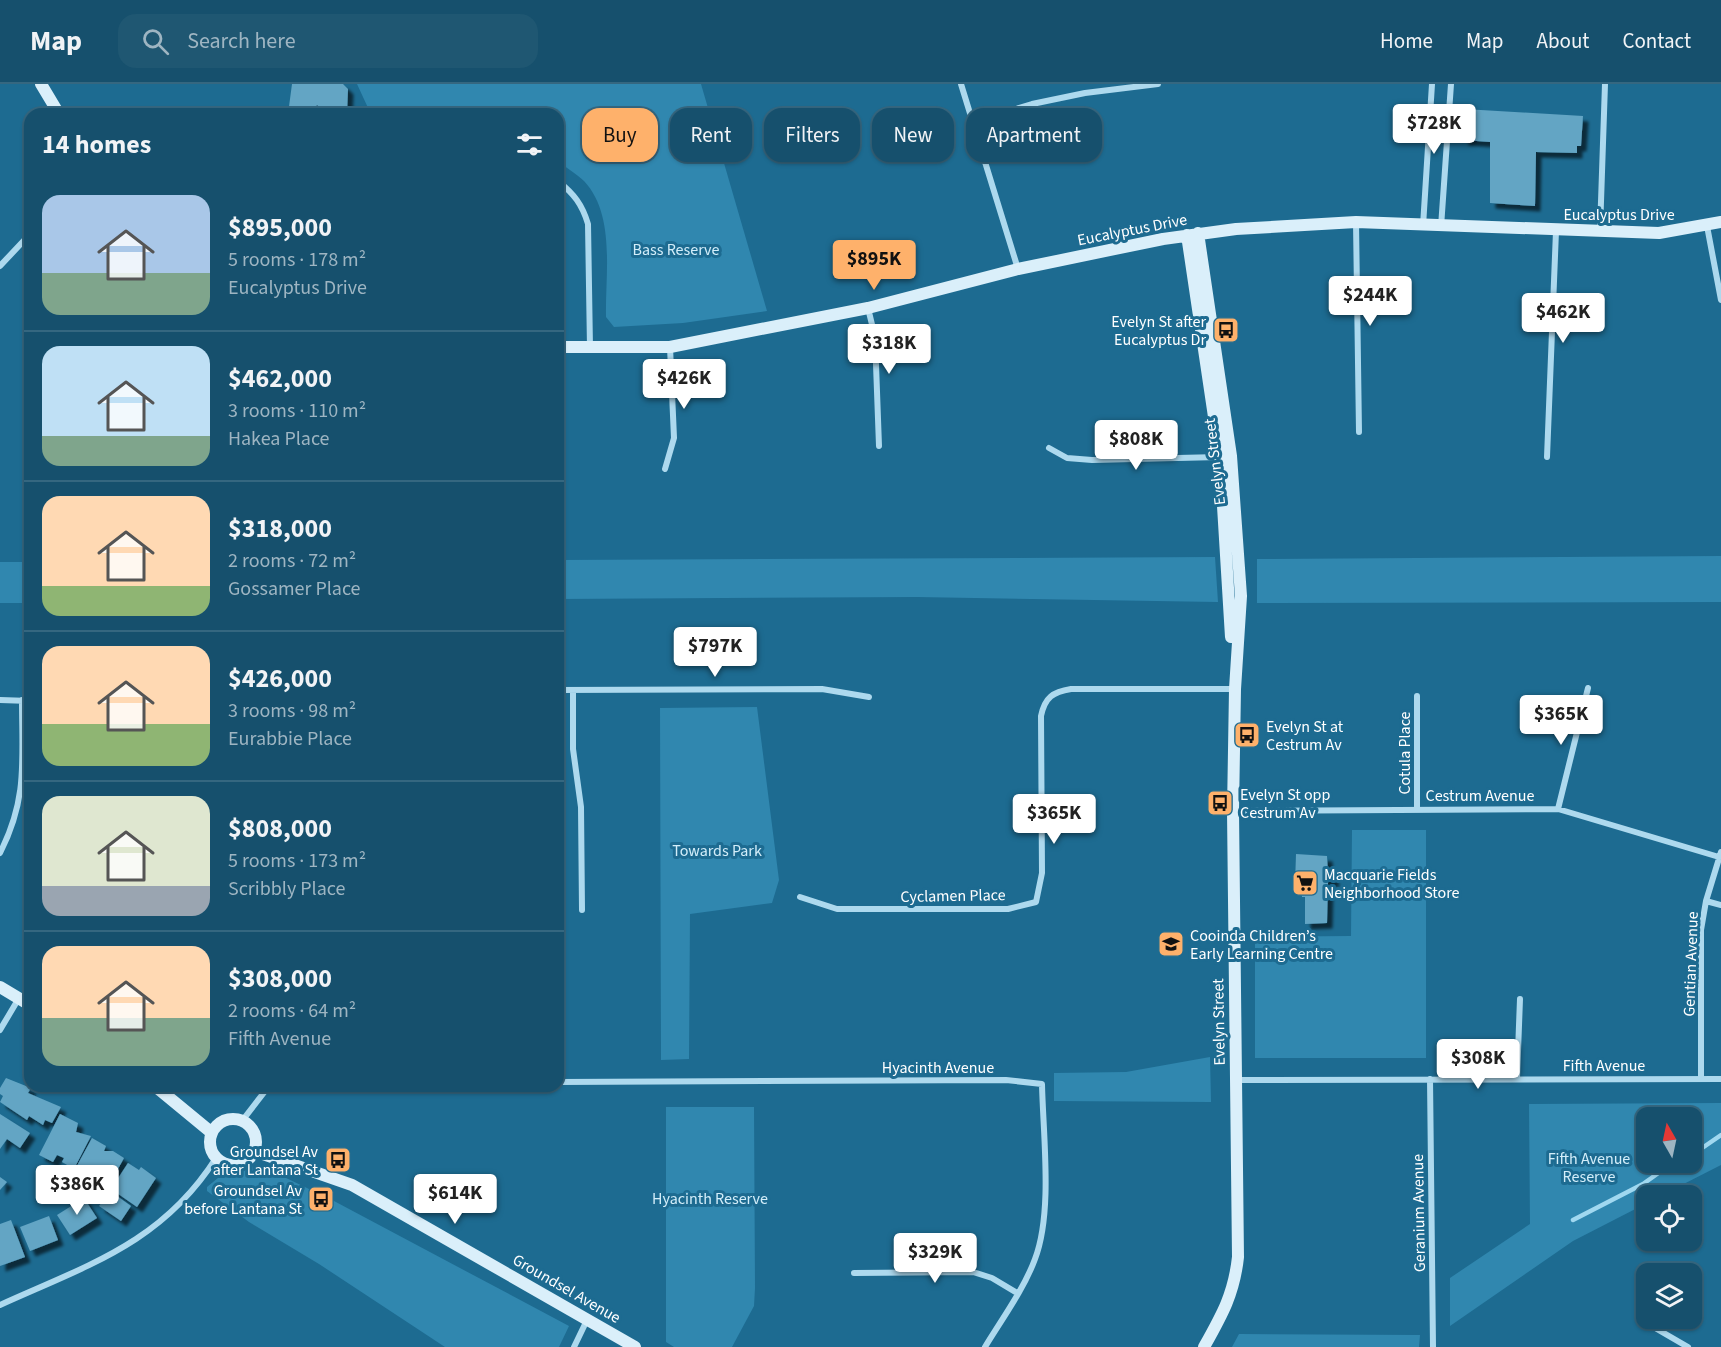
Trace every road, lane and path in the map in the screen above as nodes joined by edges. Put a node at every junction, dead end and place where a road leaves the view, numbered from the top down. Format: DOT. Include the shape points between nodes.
graph roads {
  1 [pos="42,84"];
  2 [pos="961,84"];
  3 [pos="1158,84"];
  4 [pos="1432,84"];
  5 [pos="1451,84"];
  6 [pos="1605,84"];
  7 [pos="56,108"];
  8 [pos="969,108"];
  9 [pos="1019,108"];
  10 [pos="986,162"];
  11 [pos="564,186"];
  12 [pos="1356,222"];
  13 [pos="1721,222"];
  14 [pos="1423,226"];
  15 [pos="1707,226"];
  16 [pos="1441,227"];
  17 [pos="1556,231"];
  18 [pos="1600,231"];
  19 [pos="1192,234"];
  20 [pos="24,240"];
  21 [pos="0,266"];
  22 [pos="1018,269"];
  23 [pos="1721,300"];
  24 [pos="868,308"];
  25 [pos="564,347"];
  26 [pos="670,347"];
  27 [pos="590,349"];
  28 [pos="1359,432"];
  29 [pos="879,446"];
  30 [pos="1049,448"];
  31 [pos="1226,456"];
  32 [pos="1547,457"];
  33 [pos="665,469"];
  34 [pos="1588,688"];
  35 [pos="1234,689"];
  36 [pos="564,690"];
  37 [pos="573,690"];
  38 [pos="1417,696"];
  39 [pos="869,697"];
  40 [pos="0,700"];
  41 [pos="22,700"];
  42 [pos="1417,809"];
  43 [pos="1558,809"];
  44 [pos="1233,811"];
  45 [pos="0,853"];
  46 [pos="1720,854"];
  47 [pos="800,897"];
  48 [pos="1706,901"];
  49 [pos="1721,905"];
  50 [pos="582,910"];
  51 [pos="0,987"];
  52 [pos="19,998"];
  53 [pos="1520,999"];
  54 [pos="24,1001"];
  55 [pos="0,1030"];
  56 [pos="1517,1078"];
  57 [pos="1721,1078"];
  58 [pos="1430,1079"];
  59 [pos="1701,1079"];
  60 [pos="1235,1080"];
  61 [pos="564,1082"];
  62 [pos="162,1092"];
  63 [pos="264,1092"];
  64 [pos="242,1121"];
  65 [pos="212,1132"];
  66 [pos="254,1151"];
  67 [pos="216,1158"];
  68 [pos="854,1274"];
  69 [pos="1017,1293"];
  70 [pos="0,1305"];
  71 [pos="587,1319"];
  72 [pos="1658,1329"];
  73 [pos="573,1347"];
  74 [pos="635,1347"];
  75 [pos="985,1347"];
  76 [pos="1204,1347"];
  77 [pos="1432,1347"];
  78 [pos="1688,1347"];
  1 -- 7 [label="street"];
  2 -- 8 [label="street"];
  3 -- 9 [label="street" via="1085,93"];
  4 -- 14 [label="street"];
  5 -- 16 [label="street"];
  6 -- 18 [label="street"];
  10 -- 22 [label="street"];
  11 -- 27 [label="street" via="583,208 588,224"];
  12 -- 14 [label="street, Eucalyptus Drive"];
  12 -- 19 [label="street, Eucalyptus Drive"];
  12 -- 28 [label="street"];
  13 -- 15 [label="street, Eucalyptus Drive"];
  14 -- 16 [label="street, Eucalyptus Drive"];
  15 -- 18 [label="street, Eucalyptus Drive" via="1659,232"];
  15 -- 23 [label="street"];
  16 -- 17 [label="street, Eucalyptus Drive"];
  17 -- 18 [label="street, Eucalyptus Drive"];
  17 -- 32 [label="street"];
  19 -- 22 [label="street, Eucalyptus Drive"];
  19 -- 31 [label="street, Evelyn Street"];
  20 -- 21 [label="street"];
  22 -- 24 [label="street, Eucalyptus Drive"];
  24 -- 26 [label="street, Eucalyptus Drive"];
  24 -- 29 [label="street" via="875,337"];
  25 -- 27 [label="street, Eucalyptus Drive"];
  26 -- 27 [label="street, Eucalyptus Drive"];
  26 -- 33 [label="street" via="674,438"];
  30 -- 31 [label="street" via="1066,458 1092,460"];
  31 -- 35 [label="street, Evelyn Street"];
  34 -- 43 [label="street"];
  35 -- 44 [label="street, Evelyn Street"];
  35 -- 47 [label="street, Cyclamen Place" via="1071,689 1048,697 1041,716 1042,873 1036,902 1008,909 837,909"];
  36 -- 37 [label="street"];
  37 -- 39 [label="street" via="822,689"];
  37 -- 50 [label="street"];
  38 -- 42 [label="street, Cotula Place"];
  40 -- 41 [label="street"];
  41 -- 45 [label="street" via="21,795 17,816"];
  42 -- 43 [label="street, Cestrum Avenue"];
  42 -- 44 [label="street, Cestrum Avenue"];
  43 -- 46 [label="street, Cestrum Avenue"];
  44 -- 60 [label="street, Evelyn Street"];
  46 -- 48 [label="street, Gentian Avenue"];
  48 -- 49 [label="street"];
  48 -- 59 [label="street, Gentian Avenue" via="1701,930"];
  51 -- 52 [label="street"];
  52 -- 54 [label="street"];
  52 -- 55 [label="street"];
  53 -- 56 [label="street"];
  56 -- 58 [label="street, Fifth Avenue"];
  56 -- 59 [label="street, Fifth Avenue"];
  57 -- 59 [label="street, Fifth Avenue"];
  58 -- 60 [label="street, Fifth Avenue"];
  58 -- 77 [label="street, Geranium Avenue"];
  60 -- 76 [label="street, Evelyn Street" via="1236,1280 1229,1303"];
  61 -- 69 [label="street, Hyacinth Avenue" via="1006,1080 1042,1084 1044,1216 1035,1259"];
  62 -- 65 [label="street"];
  63 -- 64 [label="street"];
  64 -- 65 [label="street" via="224,1120"];
  64 -- 66 [label="street" via="254,1133"];
  65 -- 67 [label="street" via="210,1146"];
  66 -- 67 [label="street" via="237,1164"];
  66 -- 71 [label="street, Groundsel Avenue" via="352,1185"];
  67 -- 70 [label="street" via="179,1208 148,1232 115,1253"];
  68 -- 69 [label="street" via="973,1272"];
  69 -- 75 [label="street, Hyacinth Avenue"];
  71 -- 73 [label="street"];
  71 -- 74 [label="street, Groundsel Avenue"];
  72 -- 78 [label="street"];
}
